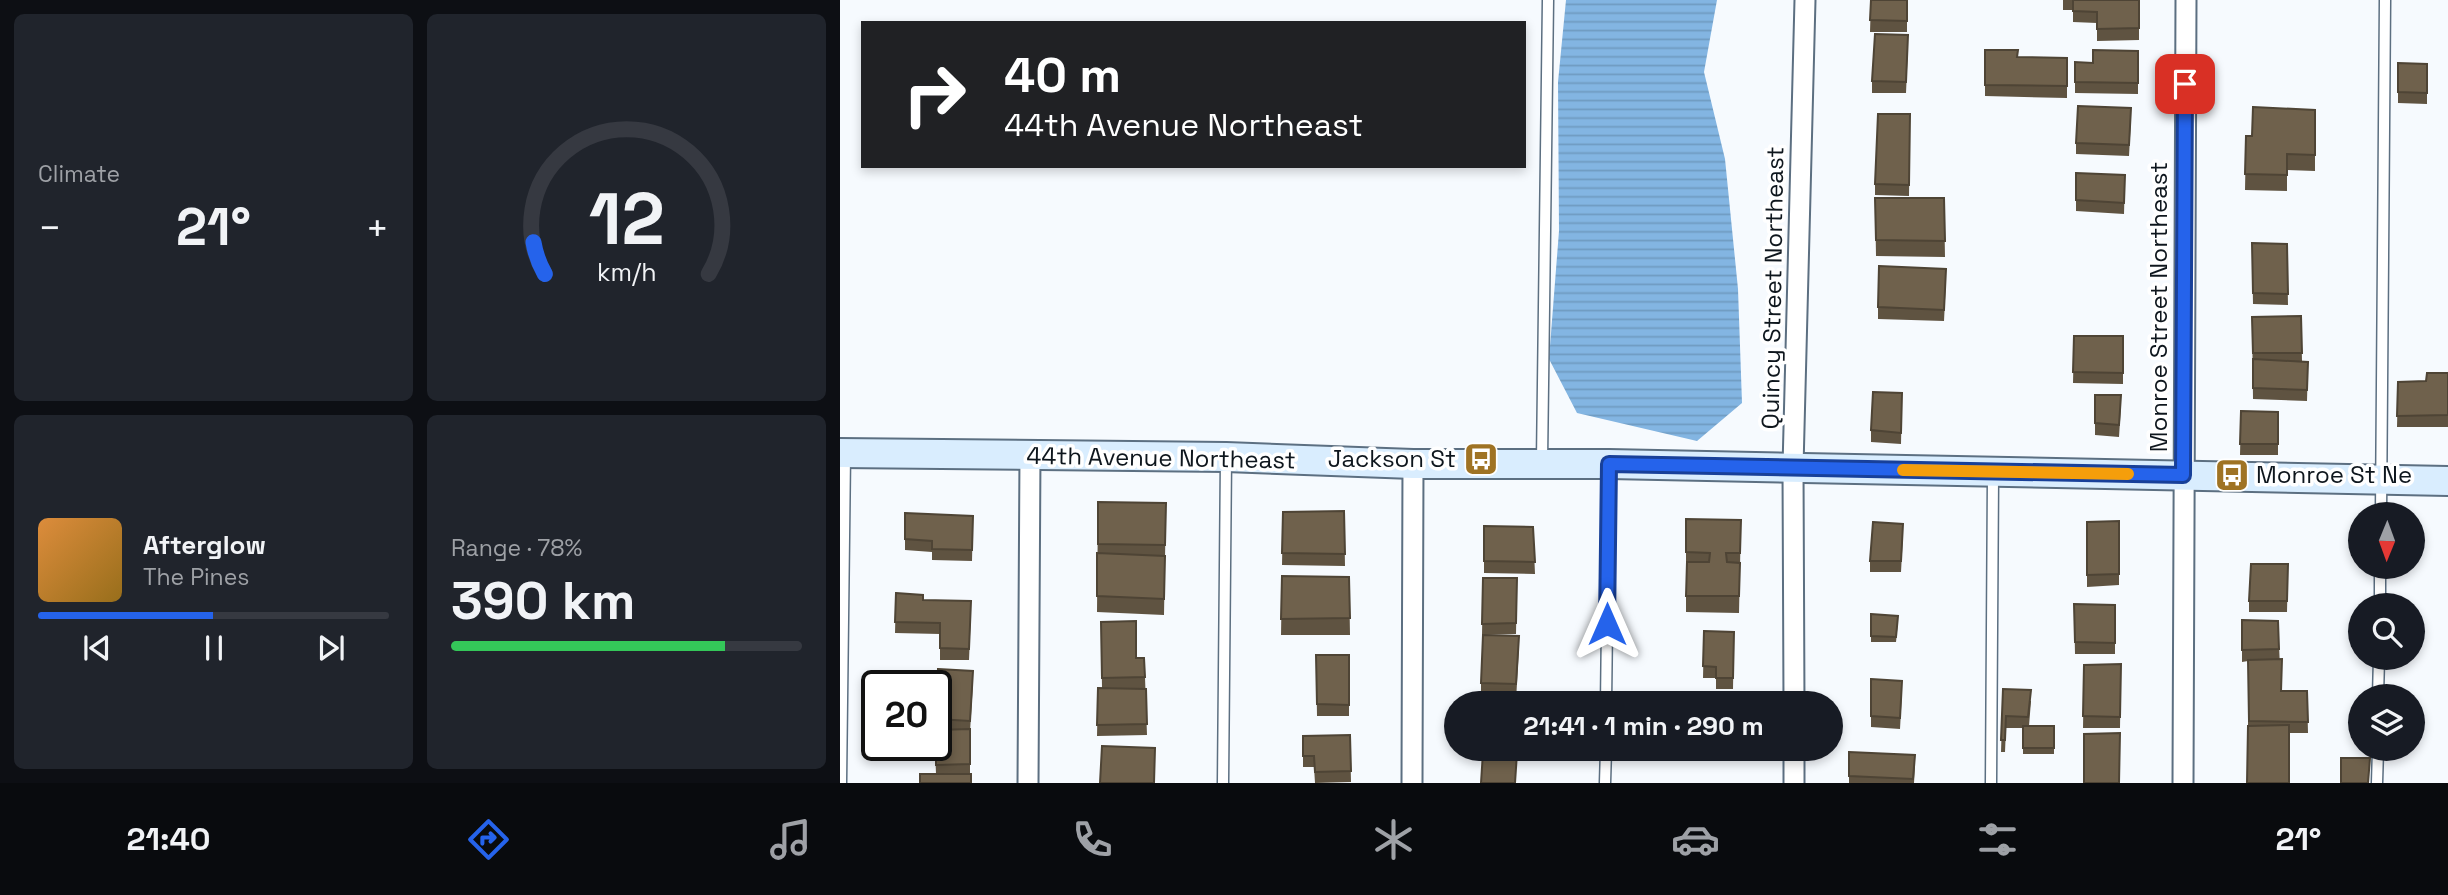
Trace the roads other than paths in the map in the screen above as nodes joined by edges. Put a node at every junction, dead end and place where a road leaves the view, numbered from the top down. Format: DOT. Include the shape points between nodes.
graph roads {
  1 [pos="1548,0"];
  2 [pos="1805,0"];
  3 [pos="2186,0"];
  4 [pos="2385,0"];
  5 [pos="843,453"];
  6 [pos="1030,455"];
  7 [pos="1226,457"];
  8 [pos="1413,464"];
  9 [pos="1542,464"];
  10 [pos="1609,464"];
  11 [pos="1793,467"];
  12 [pos="1993,472"];
  13 [pos="2183,475"];
  14 [pos="2382,479"];
  15 [pos="2448,481"];
  16 [pos="2381,502"];
  17 [pos="1606,691"];
  18 [pos="1794,691"];
  19 [pos="841,742"];
  20 [pos="1606,761"];
  21 [pos="1794,761"];
  22 [pos="2378,761"];
  23 [pos="841,783"];
  24 [pos="1028,783"];
  25 [pos="1223,783"];
  26 [pos="1412,783"];
  27 [pos="1605,783"];
  28 [pos="1794,783"];
  29 [pos="1991,783"];
  30 [pos="2183,783"];
  31 [pos="2377,783"];
  1 -- 9 [label="lane"];
  2 -- 11 [label="street, Quincy Street Northeast"];
  3 -- 13 [label="street, Monroe Street Northeast"];
  4 -- 14 [label="lane"];
  5 -- 6 [label="street, 44th Avenue Northeast"];
  5 -- 19 [label="lane"];
  6 -- 7 [label="street, 44th Avenue Northeast"];
  6 -- 24 [label="street"];
  7 -- 8 [label="street, 44th Avenue Northeast"];
  7 -- 25 [label="lane"];
  8 -- 9 [label="street, 44th Avenue Northeast"];
  8 -- 26 [label="street"];
  9 -- 10 [label="street, 44th Avenue Northeast"];
  10 -- 11 [label="street, 44th Avenue Northeast"];
  10 -- 17 [label="lane"];
  11 -- 12 [label="street, 44th Avenue Northeast"];
  11 -- 18 [label="street, Quincy Street Northeast"];
  12 -- 13 [label="street, 44th Avenue Northeast"];
  12 -- 29 [label="lane"];
  13 -- 14 [label="street, 44th Avenue Northeast"];
  13 -- 30 [label="street, Monroe Street Northeast"];
  14 -- 15 [label="street, 44th Avenue Northeast"];
  14 -- 16 [label="lane"];
  19 -- 23 [label="lane"];
  20 -- 27 [label="lane"];
  21 -- 28 [label="street"];
  22 -- 31 [label="lane"];
}
